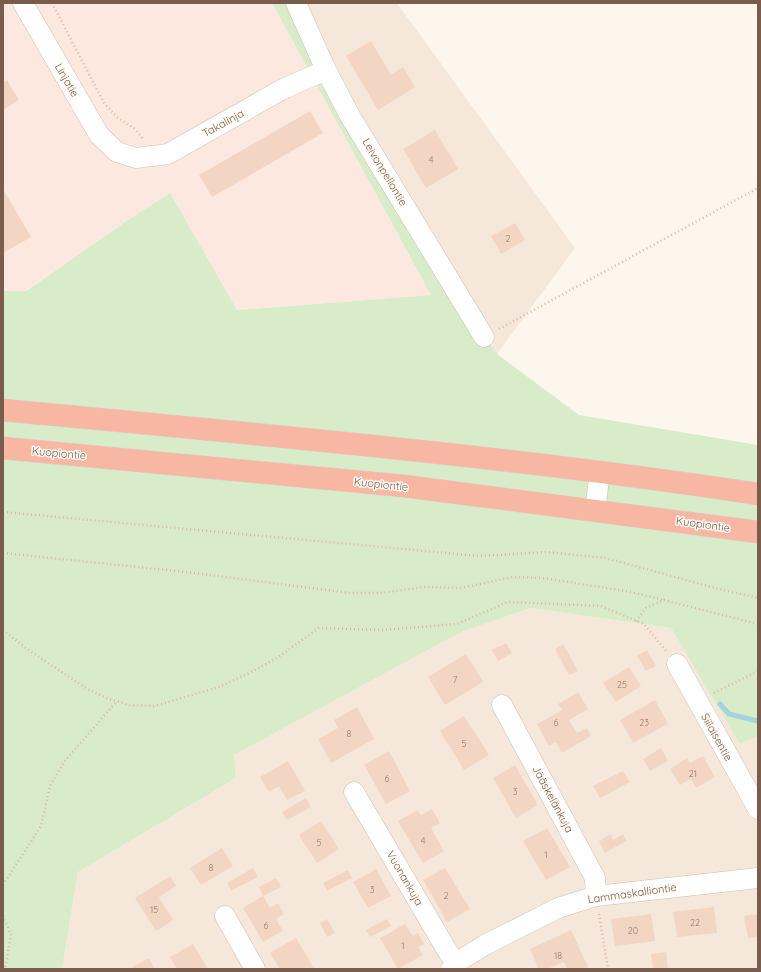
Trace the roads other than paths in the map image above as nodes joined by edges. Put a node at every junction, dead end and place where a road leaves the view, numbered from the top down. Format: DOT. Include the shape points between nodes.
graph roads {
  1 [pos="23,3"];
  2 [pos="296,3"];
  3 [pos="326,70"];
  4 [pos="117,152"];
  5 [pos="484,337"];
  6 [pos="3,410"];
  7 [pos="3,448"];
  8 [pos="600,472"];
  9 [pos="758,494"];
  10 [pos="595,510"];
  11 [pos="758,532"];
  12 [pos="677,664"];
  13 [pos="502,705"];
  14 [pos="354,792"];
  15 [pos="758,810"];
  16 [pos="758,878"];
  17 [pos="596,896"];
  18 [pos="225,916"];
  19 [pos="454,965"];
  20 [pos="255,969"];
  1 -- 4 [label="street, Linjatie" via="99,135"];
  2 -- 3 [label="street, Leivonpellontie"];
  3 -- 4 [label="street, Takalinja" via="281,90 168,154 136,158"];
  3 -- 5 [label="street, Leivonpellontie" via="350,116"];
  6 -- 8 [label="highway" via="408,450"];
  7 -- 10 [label="highway, Kuopiontie" via="404,486"];
  8 -- 9 [label="highway"];
  8 -- 10 [label="street"];
  10 -- 11 [label="highway, Kuopiontie"];
  12 -- 15 [label="street, Siilaisentie"];
  13 -- 17 [label="street, Jääskelänkuja" via="595,878"];
  14 -- 19 [label="street, Vuonankuja"];
  16 -- 17 [label="street, Lammaskalliontie"];
  17 -- 19 [label="street, Lammaskalliontie" via="558,908"];
  18 -- 20 [label="street"];
}
